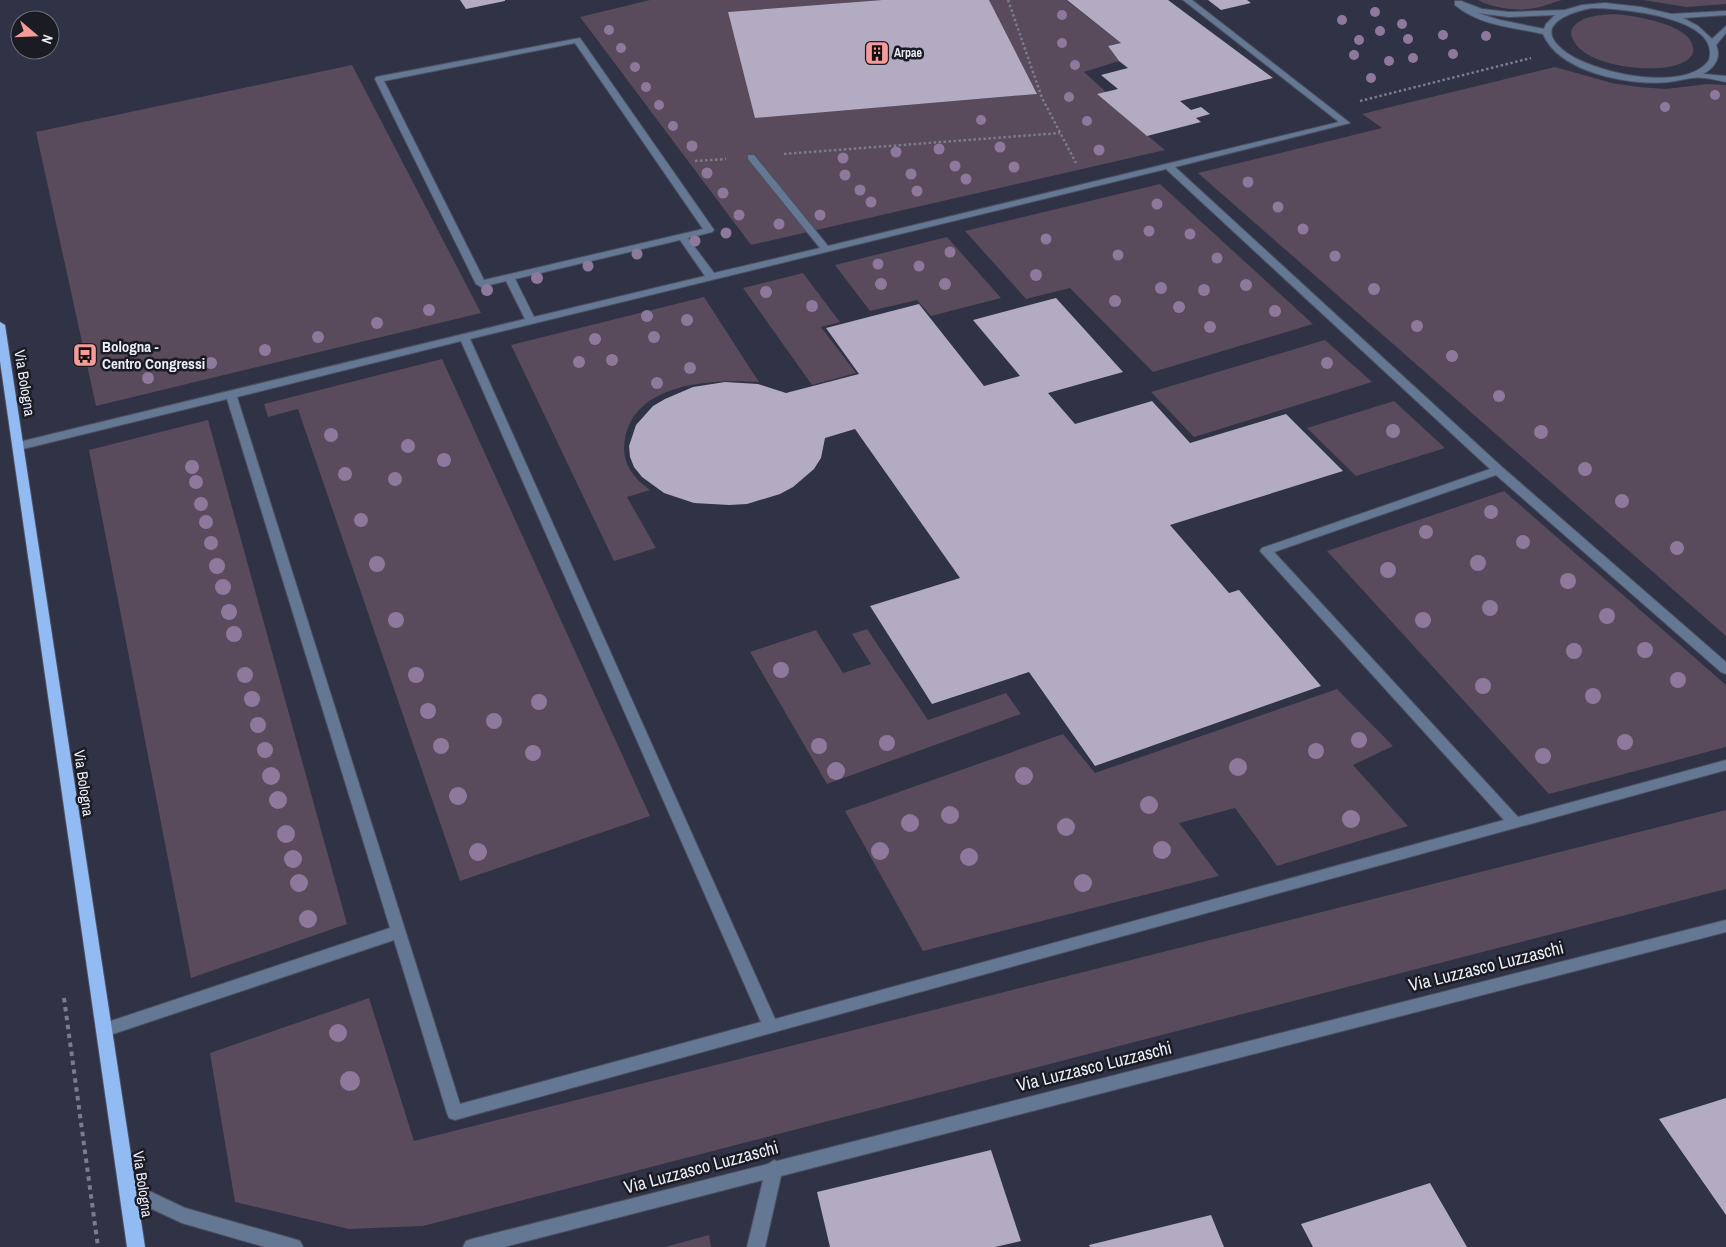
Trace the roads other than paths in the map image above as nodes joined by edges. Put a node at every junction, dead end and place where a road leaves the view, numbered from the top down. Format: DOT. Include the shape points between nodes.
graph roads {
  1 [pos="1187,0"];
  2 [pos="1455,1"];
  3 [pos="1565,12"];
  4 [pos="1726,13"];
  5 [pos="1664,15"];
  6 [pos="1726,28"];
  7 [pos="1547,32"];
  8 [pos="1713,46"];
  9 [pos="1726,58"];
  10 [pos="1693,75"];
  11 [pos="1726,79"];
  12 [pos="751,157"];
  13 [pos="1168,166"];
  14 [pos="682,236"];
  15 [pos="826,249"];
  16 [pos="509,277"];
  17 [pos="711,277"];
  18 [pos="531,321"];
  19 [pos="0,325"];
  20 [pos="464,337"];
  21 [pos="231,395"];
  22 [pos="19,446"];
  23 [pos="1498,470"];
  24 [pos="1726,669"];
  25 [pos="1726,765"];
  26 [pos="1515,823"];
  27 [pos="1726,926"];
  28 [pos="398,932"];
  29 [pos="771,1027"];
  30 [pos="104,1030"];
  31 [pos="774,1168"];
  32 [pos="128,1189"];
  33 [pos="136,1247"];
  34 [pos="294,1247"];
  35 [pos="472,1247"];
  36 [pos="756,1247"];
  1 -- 13 [label="street" via="1346,122"];
  2 -- 3 [label="street" via="1470,8 1504,13"];
  2 -- 7 [label="street" via="1466,11 1485,19"];
  3 -- 5 [label="street" via="1582,7 1613,6"];
  3 -- 7 [label="street" via="1553,19"];
  4 -- 5 [label="street"];
  5 -- 8 [label="street" via="1696,29"];
  6 -- 8 [label="street"];
  7 -- 10 [label="street" via="1550,42 1560,52 1580,64 1606,73 1653,80"];
  8 -- 9 [label="street"];
  8 -- 10 [label="street" via="1715,55 1710,64"];
  10 -- 11 [label="street"];
  12 -- 15 [label="street"];
  13 -- 15 [label="street"];
  13 -- 23 [label="street"];
  14 -- 16 [label="street"];
  14 -- 16 [label="street" via="709,230 577,40 379,79 481,284"];
  14 -- 17 [label="street"];
  15 -- 17 [label="street"];
  16 -- 18 [label="street"];
  17 -- 18 [label="street"];
  18 -- 20 [label="street"];
  19 -- 22 [label="main road, Via Bologna"];
  20 -- 21 [label="street"];
  20 -- 29 [label="street"];
  21 -- 22 [label="street"];
  21 -- 28 [label="street"];
  22 -- 30 [label="main road, Via Bologna"];
  23 -- 24 [label="street"];
  23 -- 26 [label="street" via="1266,551"];
  25 -- 26 [label="street"];
  26 -- 29 [label="street"];
  27 -- 31 [label="street, Via Luzzasco Luzzaschi"];
  28 -- 29 [label="street" via="455,1113"];
  28 -- 30 [label="street"];
  30 -- 32 [label="main road, Via Bologna"];
  31 -- 35 [label="street, Via Luzzasco Luzzaschi"];
  31 -- 36 [label="street"];
  32 -- 33 [label="main road, Via Bologna"];
  32 -- 34 [label="street" via="182,1215"];
}
